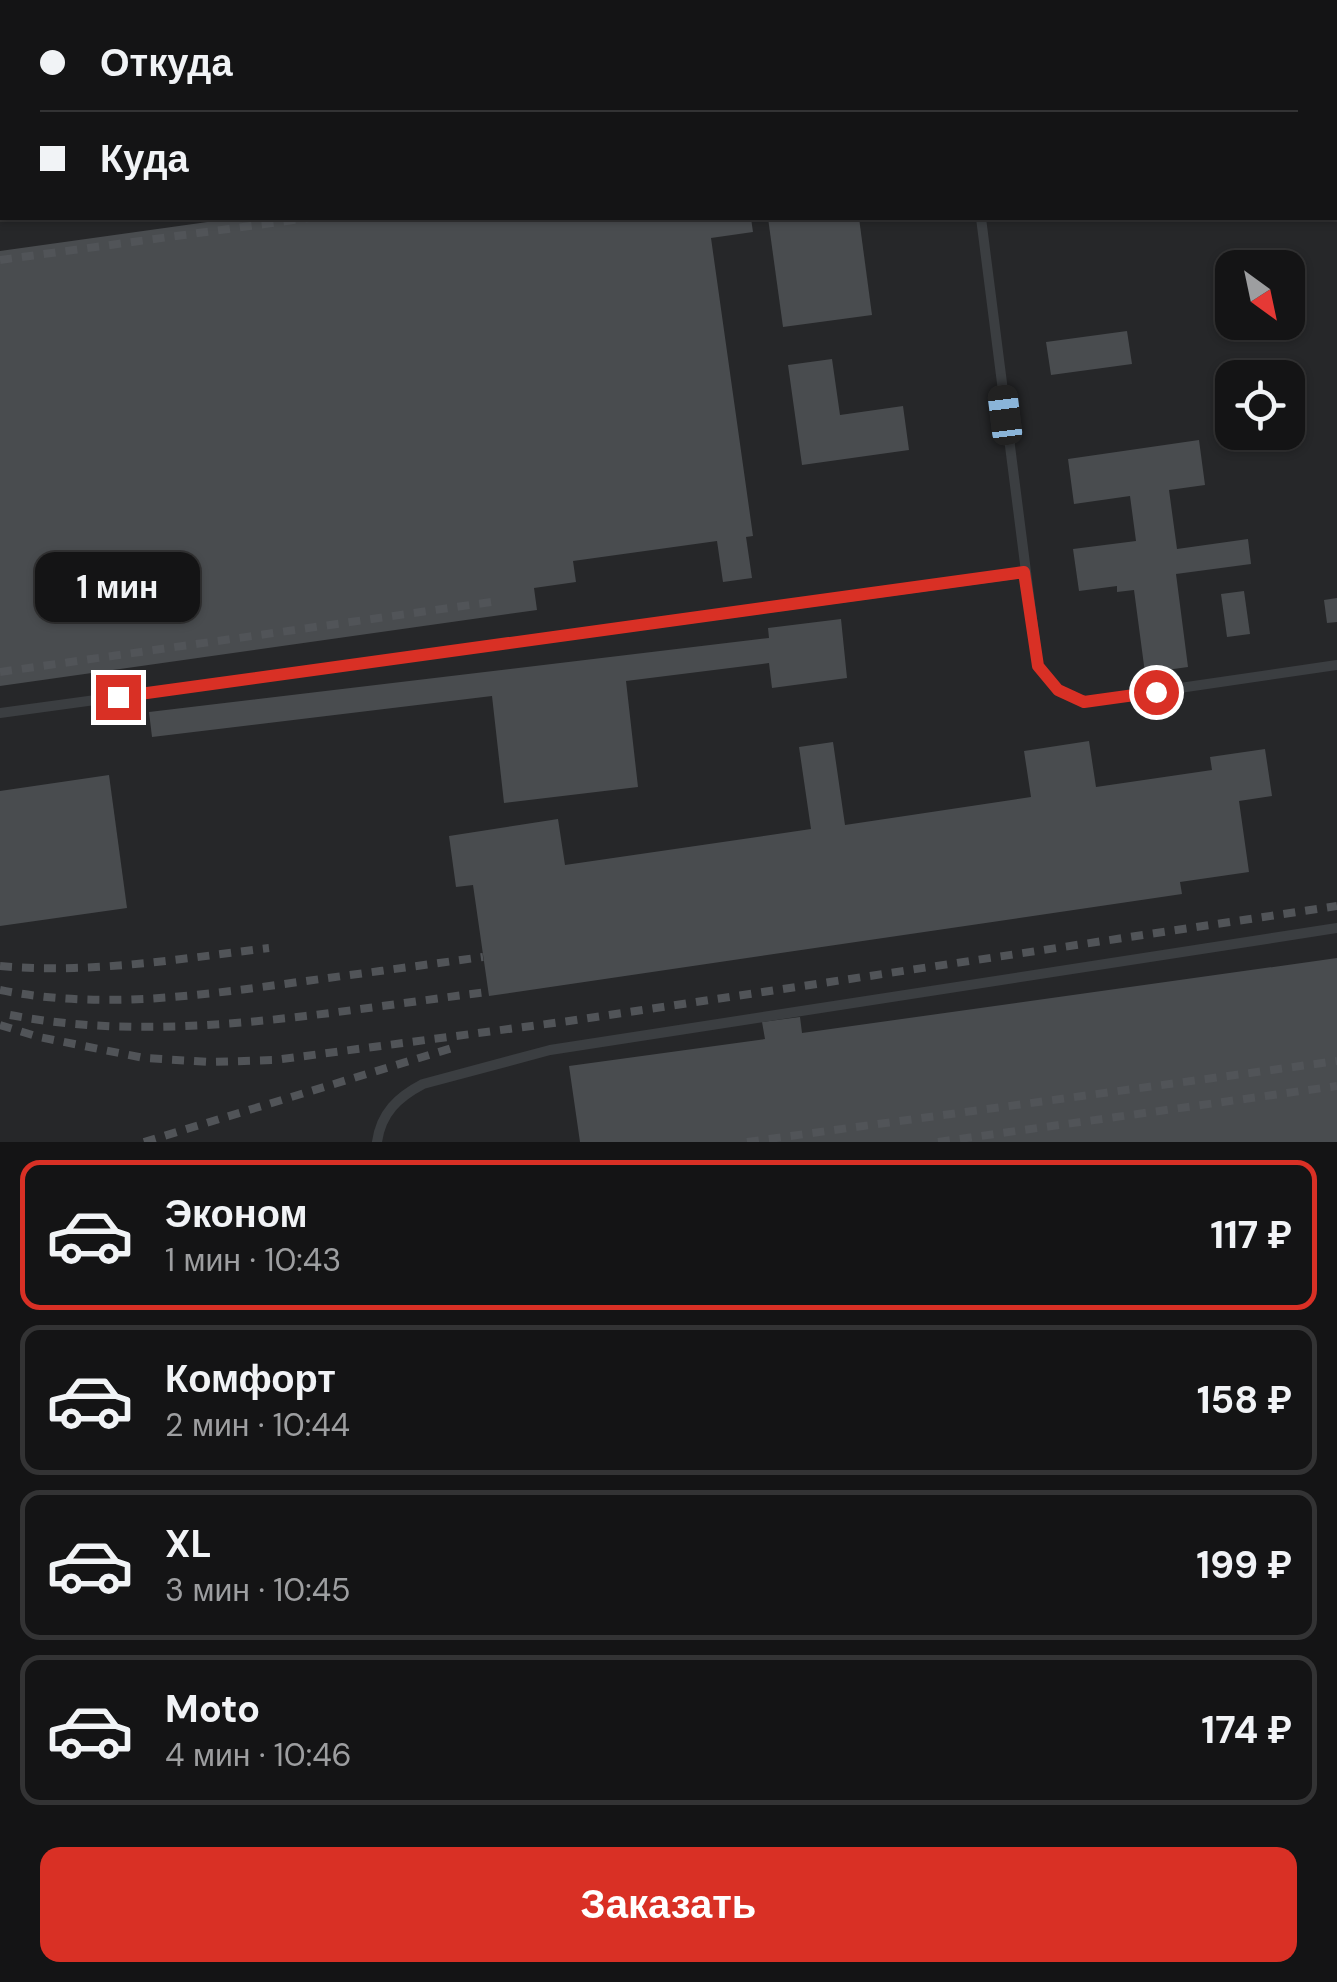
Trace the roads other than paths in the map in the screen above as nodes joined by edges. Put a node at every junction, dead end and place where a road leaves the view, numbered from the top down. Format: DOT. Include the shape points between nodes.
graph roads {
  1 [pos="981,220"];
  2 [pos="1024,572"];
  3 [pos="1337,665"];
  4 [pos="0,714"];
  5 [pos="1337,928"];
  6 [pos="376,1142"];
  1 -- 2 [label="lane"];
  2 -- 3 [label="lane" via="1038,666 1058,690 1084,702"];
  2 -- 4 [label="lane"];
  5 -- 6 [label="lane" via="550,1050 423,1084 384,1118"];
}
